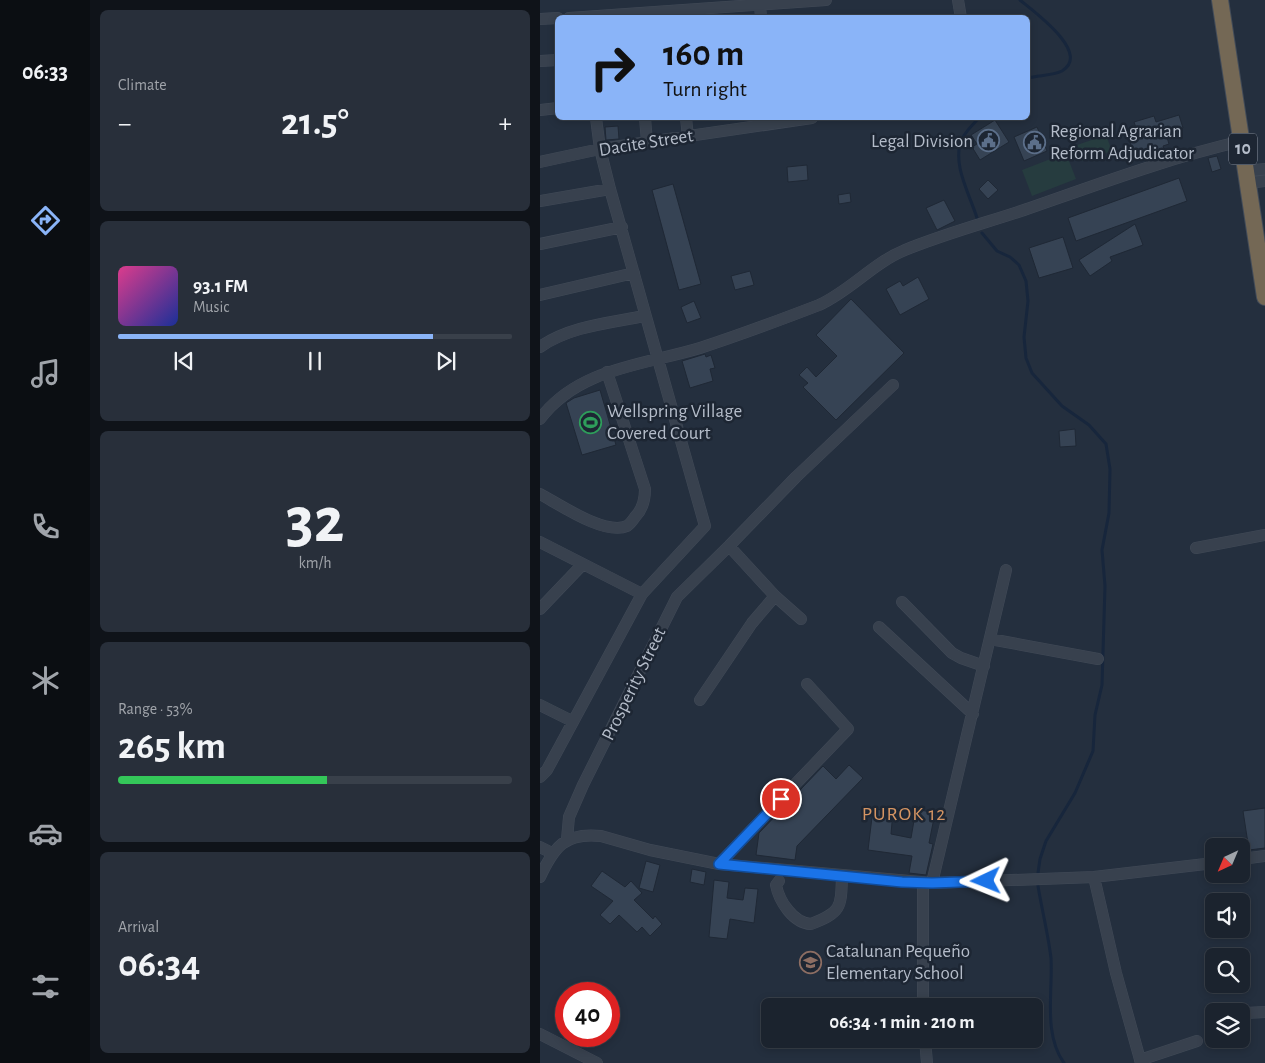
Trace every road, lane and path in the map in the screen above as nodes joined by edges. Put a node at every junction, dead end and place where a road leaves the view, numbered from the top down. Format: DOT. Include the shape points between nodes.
graph roads {
  1 [pos="826,0"];
  2 [pos="958,0"];
  3 [pos="1220,0"];
  4 [pos="760,4"];
  5 [pos="721,12"];
  6 [pos="680,14"];
  7 [pos="635,15"];
  8 [pos="761,15"];
  9 [pos="960,15"];
  10 [pos="555,18"];
  11 [pos="540,20"];
  12 [pos="555,60"];
  13 [pos="540,61"];
  14 [pos="555,108"];
  15 [pos="540,110"];
  16 [pos="596,120"];
  17 [pos="645,120"];
  18 [pos="686,120"];
  19 [pos="729,120"];
  20 [pos="783,120"];
  21 [pos="769,121"];
  22 [pos="730,130"];
  23 [pos="688,137"];
  24 [pos="647,142"];
  25 [pos="1242,142"];
  26 [pos="600,150"];
  27 [pos="540,162"];
  28 [pos="1265,169"];
  29 [pos="1247,177"];
  30 [pos="1265,181"];
  31 [pos="610,189"];
  32 [pos="540,201"];
  33 [pos="622,227"];
  34 [pos="540,244"];
  35 [pos="634,273"];
  36 [pos="540,295"];
  37 [pos="1265,297"];
  38 [pos="644,316"];
  39 [pos="540,347"];
  40 [pos="657,359"];
  41 [pos="607,372"];
  42 [pos="893,385"];
  43 [pos="540,419"];
  44 [pos="540,494"];
  45 [pos="1265,535"];
  46 [pos="540,542"];
  47 [pos="729,546"];
  48 [pos="1196,548"];
  49 [pos="583,564"];
  50 [pos="1006,570"];
  51 [pos="642,594"];
  52 [pos="775,596"];
  53 [pos="902,602"];
  54 [pos="540,609"];
  55 [pos="801,619"];
  56 [pos="878,627"];
  57 [pos="990,639"];
  58 [pos="1098,659"];
  59 [pos="984,666"];
  60 [pos="807,684"];
  61 [pos="700,700"];
  62 [pos="540,705"];
  63 [pos="973,714"];
  64 [pos="572,721"];
  65 [pos="540,777"];
  66 [pos="567,839"];
  67 [pos="540,848"];
  68 [pos="552,853"];
  69 [pos="1265,856"];
  70 [pos="1250,858"];
  71 [pos="719,864"];
  72 [pos="1205,864"];
  73 [pos="780,875"];
  74 [pos="842,876"];
  75 [pos="540,877"];
  76 [pos="1094,877"];
  77 [pos="927,883"];
  78 [pos="923,998"];
  79 [pos="1265,1012"];
  80 [pos="1250,1013"];
  81 [pos="540,1034"];
  82 [pos="1197,1041"];
  83 [pos="925,1048"];
  84 [pos="1141,1061"];
  85 [pos="597,1063"];
  86 [pos="926,1063"];
  1 -- 4 [label="street"];
  2 -- 9 [label="street"];
  3 -- 25 [label="highway, 10"];
  4 -- 5 [label="street"];
  4 -- 8 [label="street"];
  5 -- 6 [label="street"];
  6 -- 7 [label="street"];
  10 -- 11 [label="street"];
  12 -- 13 [label="street"];
  14 -- 15 [label="street"];
  16 -- 26 [label="street"];
  17 -- 24 [label="street"];
  18 -- 23 [label="street"];
  19 -- 22 [label="street"];
  20 -- 21 [label="street, Dacite Street"];
  21 -- 22 [label="street, Dacite Street"];
  22 -- 23 [label="street, Dacite Street"];
  23 -- 24 [label="street, Dacite Street"];
  24 -- 26 [label="street, Dacite Street"];
  25 -- 29 [label="highway, 10"];
  25 -- 40 [label="street" via="1200,152 1056,198 904,251 819,305 700,348"];
  26 -- 27 [label="street, Dacite Street"];
  26 -- 31 [label="street"];
  28 -- 29 [label="street"];
  29 -- 30 [label="street"];
  29 -- 37 [label="highway, 10"];
  31 -- 32 [label="street"];
  31 -- 33 [label="street"];
  33 -- 34 [label="street"];
  33 -- 35 [label="street"];
  35 -- 36 [label="street"];
  35 -- 38 [label="street"];
  38 -- 39 [label="street" via="577,330"];
  38 -- 40 [label="street"];
  40 -- 41 [label="street"];
  40 -- 51 [label="street" via="705,526"];
  41 -- 43 [label="street" via="569,390"];
  41 -- 44 [label="street" via="645,489 645,500 639,513 627,526 601,526"];
  42 -- 47 [label="street, Prosperity Street"];
  45 -- 48 [label="street"];
  46 -- 49 [label="street"];
  47 -- 52 [label="street"];
  47 -- 66 [label="street, Prosperity Street" via="677,597 583,785 569,817"];
  49 -- 51 [label="street"];
  49 -- 54 [label="street"];
  50 -- 57 [label="street"];
  51 -- 64 [label="street"];
  52 -- 55 [label="street"];
  52 -- 61 [label="street" via="752,623"];
  53 -- 59 [label="street" via="952,653"];
  56 -- 63 [label="street"];
  57 -- 58 [label="street"];
  57 -- 59 [label="street"];
  59 -- 63 [label="street"];
  60 -- 71 [label="street" via="848,729"];
  62 -- 64 [label="street"];
  63 -- 77 [label="street"];
  64 -- 65 [label="street" via="547,770"];
  66 -- 68 [label="street"];
  66 -- 71 [label="street" via="589,834"];
  67 -- 68 [label="street"];
  68 -- 75 [label="street"];
  69 -- 70 [label="street"];
  71 -- 73 [label="street"];
  72 -- 76 [label="street"];
  73 -- 74 [label="street"];
  73 -- 74 [label="street" via="784,891 782,899 798,920 811,924 831,916 840,904"];
  74 -- 77 [label="street" via="862,872"];
  76 -- 77 [label="street"];
  76 -- 84 [label="street"];
  77 -- 78 [label="street"];
  79 -- 80 [label="street"];
  81 -- 85 [label="street"];
  82 -- 84 [label="street"];
  83 -- 86 [label="street"];
}
